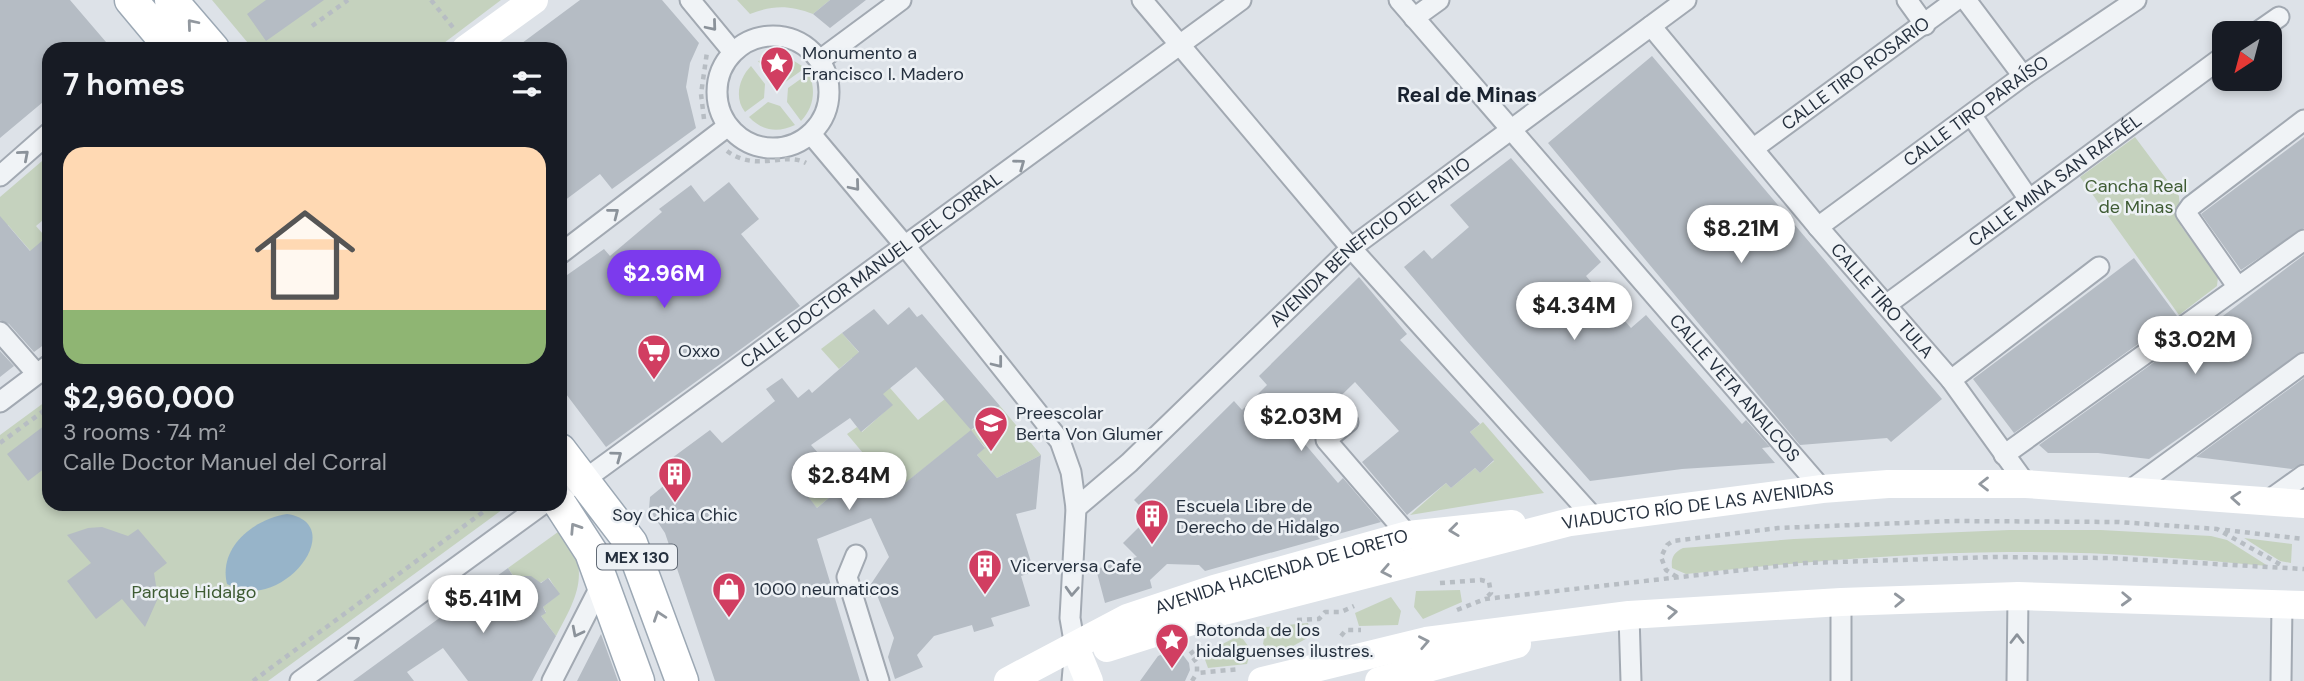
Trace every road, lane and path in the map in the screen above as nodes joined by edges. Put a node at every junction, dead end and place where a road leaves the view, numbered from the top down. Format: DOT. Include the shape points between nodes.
graph roads {
  1 [pos="131,0"];
  2 [pos="171,0"];
  3 [pos="348,0"];
  4 [pos="431,0"];
  5 [pos="534,0"];
  6 [pos="690,0"];
  7 [pos="901,0"];
  8 [pos="1142,0"];
  9 [pos="1241,0"];
  10 [pos="1399,0"];
  11 [pos="1439,0"];
  12 [pos="1686,0"];
  13 [pos="1907,0"];
  14 [pos="1956,0"];
  15 [pos="1966,0"];
  16 [pos="2136,0"];
  17 [pos="2279,17"];
  18 [pos="1414,18"];
  19 [pos="2273,21"];
  20 [pos="1926,25"];
  21 [pos="312,26"];
  22 [pos="1651,26"];
  23 [pos="461,40"];
  24 [pos="158,42"];
  25 [pos="207,42"];
  26 [pos="1181,46"];
  27 [pos="733,52"];
  28 [pos="820,60"];
  29 [pos="2212,65"];
  30 [pos="2023,76"];
  31 [pos="1972,116"];
  32 [pos="2304,120"];
  33 [pos="728,126"];
  34 [pos="1508,129"];
  35 [pos="811,134"];
  36 [pos="42,139"];
  37 [pos="1754,148"];
  38 [pos="0,176"];
  39 [pos="2028,198"];
  40 [pos="1818,228"];
  41 [pos="2304,240"];
  42 [pos="906,247"];
  43 [pos="1351,248"];
  44 [pos="567,249"];
  45 [pos="2099,267"];
  46 [pos="2237,286"];
  47 [pos="1886,305"];
  48 [pos="0,332"];
  49 [pos="2304,363"];
  50 [pos="42,369"];
  51 [pos="42,371"];
  52 [pos="1951,380"];
  53 [pos="0,402"];
  54 [pos="42,412"];
  55 [pos="1348,422"];
  56 [pos="0,443"];
  57 [pos="2004,455"];
  58 [pos="2304,475"];
  59 [pos="2026,484"];
  60 [pos="572,486"];
  61 [pos="1822,489"];
  62 [pos="2129,491"];
  63 [pos="2269,500"];
  64 [pos="2304,504"];
  65 [pos="1076,508"];
  66 [pos="484,511"];
  67 [pos="533,511"];
  68 [pos="565,511"];
  69 [pos="1583,521"];
  70 [pos="2217,529"];
  71 [pos="1408,535"];
  72 [pos="2304,539"];
  73 [pos="856,555"];
  74 [pos="2287,568"];
  75 [pos="2304,569"];
  76 [pos="1679,578"];
  77 [pos="602,583"];
  78 [pos="1427,585"];
  79 [pos="2018,596"];
  80 [pos="1485,599"];
  81 [pos="1841,602"];
  82 [pos="1358,604"];
  83 [pos="2293,605"];
  84 [pos="1451,612"];
  85 [pos="1617,617"];
  86 [pos="1284,621"];
  87 [pos="1374,629"];
  88 [pos="1331,639"];
  89 [pos="1213,640"];
  90 [pos="1075,647"];
  91 [pos="1107,648"];
  92 [pos="1197,673"];
  93 [pos="1437,674"];
  94 [pos="1253,675"];
  95 [pos="253,681"];
  96 [pos="300,681"];
  97 [pos="552,681"];
  98 [pos="638,681"];
  99 [pos="682,681"];
  100 [pos="879,681"];
  101 [pos="1008,681"];
  102 [pos="1072,681"];
  103 [pos="1088,681"];
  104 [pos="1192,681"];
  105 [pos="1379,681"];
  106 [pos="1631,681"];
  107 [pos="1841,681"];
  108 [pos="2017,681"];
  109 [pos="2281,681"];
  1 -- 24 [label="main road"];
  25 -- 2 [label="main road, one-way"];
  3 -- 21 [label="path"];
  4 -- 23 [label="path"];
  5 -- 23 [label="main road"];
  6 -- 27 [label="street, one-way"];
  7 -- 28 [label="street"];
  8 -- 26 [label="street"];
  9 -- 26 [label="street, CALLE DOCTOR MANUEL DEL CORRAL"];
  10 -- 18 [label="street, CALLE VETA ANALCOS"];
  11 -- 18 [label="street"];
  12 -- 22 [label="street, AVENIDA BENEFICIO DEL PATIO"];
  13 -- 20 [label="street"];
  14 -- 20 [label="street, CALLE TIRO ROSARIO"];
  15 -- 30 [label="street"];
  16 -- 30 [label="street, CALLE TIRO PARAÍSO"];
  17 -- 19 [label="street"];
  18 -- 34 [label="street, CALLE VETA ANALCOS"];
  20 -- 37 [label="street, CALLE TIRO ROSARIO"];
  22 -- 34 [label="street, AVENIDA BENEFICIO DEL PATIO"];
  22 -- 37 [label="street, CALLE TIRO TULA"];
  42 -- 26 [label="street, CALLE DOCTOR MANUEL DEL CORRAL, one-way"];
  26 -- 43 [label="street"];
  27 -- 28 [label="street" via="754,39 778,36 794,39"];
  27 -- 33 [label="street" via="718,80 718,104"];
  28 -- 35 [label="street" via="827,74 828,107"];
  29 -- 39 [label="street, CALLE MINA SAN RAFAÉL"];
  30 -- 31 [label="street, CALLE TIRO PARAÍSO"];
  31 -- 39 [label="street"];
  31 -- 40 [label="street, CALLE TIRO PARAÍSO"];
  32 -- 46 [label="street" via="2186,213"];
  33 -- 35 [label="street" via="753,145 768,148 798,143"];
  44 -- 33 [label="street, one-way"];
  34 -- 43 [label="street, AVENIDA BENEFICIO DEL PATIO"];
  34 -- 61 [label="street, CALLE VETA ANALCOS"];
  35 -- 42 [label="street, one-way"];
  38 -- 36 [label="street, one-way"];
  37 -- 40 [label="street, CALLE TIRO TULA"];
  39 -- 47 [label="street, CALLE MINA SAN RAFAÉL"];
  40 -- 47 [label="street, CALLE TIRO TULA"];
  41 -- 46 [label="street"];
  60 -- 42 [label="street, CALLE DOCTOR MANUEL DEL CORRAL, one-way"];
  42 -- 65 [label="street, one-way" via="1060,441"];
  43 -- 65 [label="street, AVENIDA BENEFICIO DEL PATIO" via="1129,463"];
  43 -- 69 [label="street"];
  45 -- 52 [label="street"];
  46 -- 57 [label="street"];
  47 -- 52 [label="street, CALLE TIRO TULA"];
  48 -- 50 [label="street"];
  49 -- 62 [label="street"];
  51 -- 53 [label="street"];
  52 -- 57 [label="street, CALLE TIRO TULA"];
  54 -- 56 [label="path"];
  55 -- 71 [label="street" via="1326,440"];
  57 -- 59 [label="street, CALLE TIRO TULA"];
  58 -- 63 [label="street"];
  59 -- 61 [label="main road, VIADUCTO RÍO DE LAS AVENIDAS, one-way"];
  59 -- 62 [label="main road, VIADUCTO RÍO DE LAS AVENIDAS"];
  99 -- 60 [label="main road, MEX 130, one-way" via="631,543"];
  61 -- 69 [label="main road, VIADUCTO RÍO DE LAS AVENIDAS"];
  63 -- 62 [label="main road, VIADUCTO RÍO DE LAS AVENIDAS, one-way"];
  63 -- 64 [label="main road, VIADUCTO RÍO DE LAS AVENIDAS"];
  65 -- 90 [label="street, one-way" via="1070,618"];
  66 -- 95 [label="path"];
  96 -- 67 [label="street, one-way"];
  77 -- 68 [label="main road, MEX 130, one-way" via="591,552"];
  69 -- 71 [label="main road, AVENIDA HACIENDA DE LORETO, one-way"];
  69 -- 91 [label="main road, VIADUCTO RÍO DE LAS AVENIDAS, one-way" via="1224,611"];
  70 -- 72 [label="path"];
  70 -- 74 [label="path"];
  70 -- 76 [label="path" via="2044,520 1778,528 1673,541 1663,550 1662,564"];
  71 -- 90 [label="main road, AVENIDA HACIENDA DE LORETO" via="1213,589 1127,618"];
  73 -- 100 [label="street" via="847,578"];
  74 -- 75 [label="path"];
  74 -- 76 [label="path" via="1994,556 1805,563"];
  76 -- 80 [label="path"];
  77 -- 97 [label="street, one-way"];
  77 -- 98 [label="main road, MEX 130"];
  78 -- 80 [label="path" via="1489,582 1491,593"];
  81 -- 79 [label="main road, one-way"];
  79 -- 83 [label="main road, one-way"];
  108 -- 79 [label="street, one-way"];
  80 -- 84 [label="path"];
  85 -- 81 [label="main road, one-way"];
  81 -- 107 [label="street"];
  82 -- 86 [label="path" via="1340,612 1325,612 1319,619"];
  83 -- 109 [label="street"];
  85 -- 93 [label="main road"];
  94 -- 85 [label="main road, one-way" via="1426,641"];
  85 -- 106 [label="street"];
  87 -- 88 [label="path" via="1346,630"];
  89 -- 92 [label="path" via="1190,654"];
  90 -- 101 [label="main road, AVENIDA HACIENDA DE LORETO"];
  90 -- 102 [label="street"];
  90 -- 103 [label="main road"];
  92 -- 94 [label="path"];
  92 -- 104 [label="path"];
  93 -- 105 [label="main road"];
}
